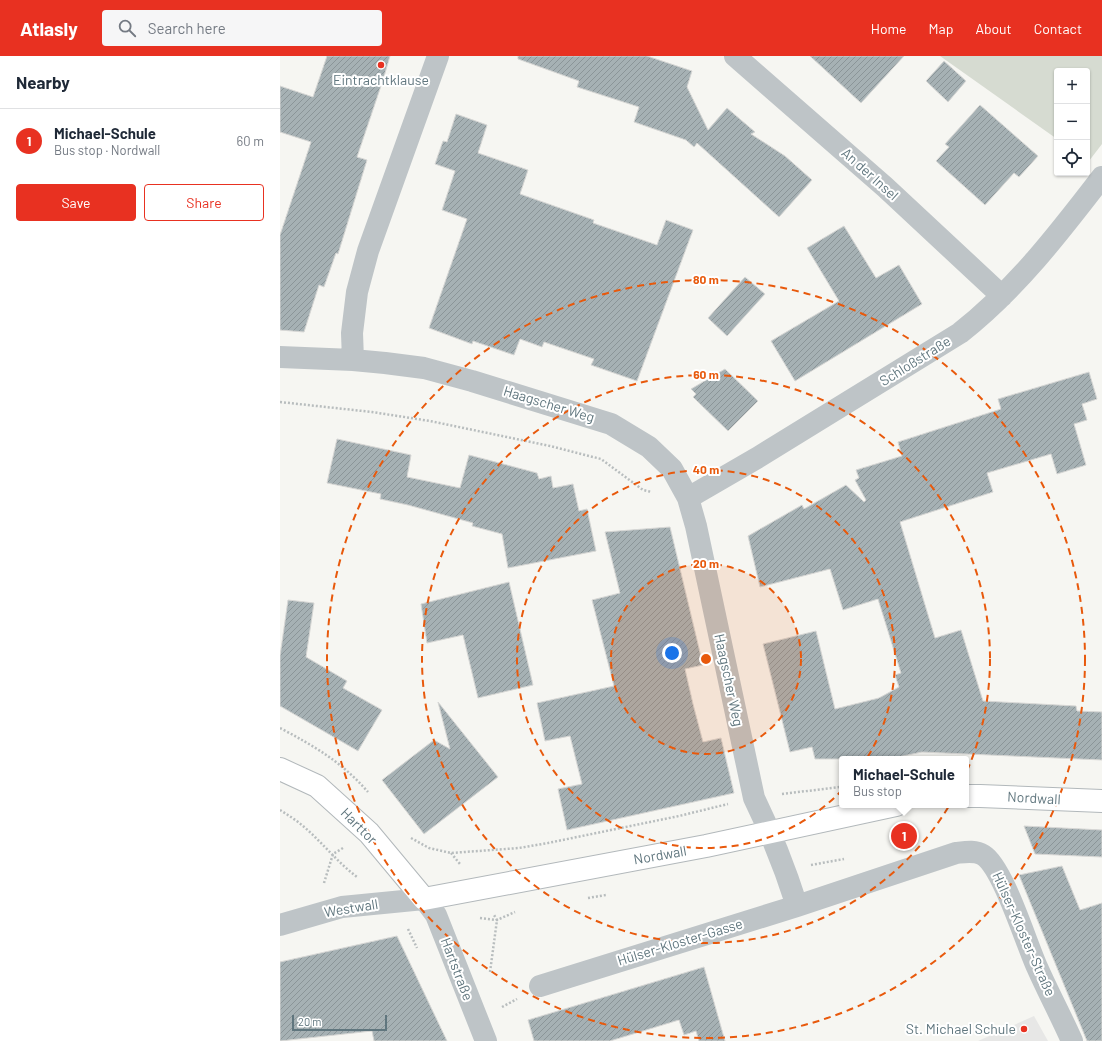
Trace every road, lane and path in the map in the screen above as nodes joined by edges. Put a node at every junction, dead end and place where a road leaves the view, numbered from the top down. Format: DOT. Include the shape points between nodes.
graph roads {
  1 [pos="438,56"];
  2 [pos="735,56"];
  3 [pos="1102,177"];
  4 [pos="1002,296"];
  5 [pos="280,357"];
  6 [pos="353,360"];
  7 [pos="280,402"];
  8 [pos="688,498"];
  9 [pos="280,769"];
  10 [pos="839,786"];
  11 [pos="969,796"];
  12 [pos="754,798"];
  13 [pos="1102,801"];
  14 [pos="883,808"];
  15 [pos="280,810"];
  16 [pos="771,833"];
  17 [pos="369,834"];
  18 [pos="333,854"];
  19 [pos="322,888"];
  20 [pos="479,888"];
  21 [pos="820,898"];
  22 [pos="424,899"];
  23 [pos="389,902"];
  24 [pos="797,906"];
  25 [pos="280,925"];
  26 [pos="489,977"];
  27 [pos="540,986"];
  28 [pos="482,1031"];
  29 [pos="1072,1041"];
  1 -- 6 [label="street" via="368,251 357,292 352,333"];
  2 -- 4 [label="street, An der Insel" via="885,187"];
  3 -- 4 [label="street, Schloßstraße" via="1041,255"];
  4 -- 8 [label="street, Schloßstraße" via="960,333"];
  5 -- 6 [label="street, Haagscher Weg"];
  6 -- 8 [label="street, Haagscher Weg" via="431,370 610,424 649,447 672,469"];
  7 -- 8 [label="path" via="430,421 550,446 601,459 643,490 670,498"];
  8 -- 12 [label="street, Haagscher Weg"];
  9 -- 17 [label="main road, Harttor" via="317,786"];
  10 -- 12 [label="path"];
  11 -- 13 [label="main road, Nordwall"];
  12 -- 16 [label="street, Haagscher Weg"];
  12 -- 20 [label="path" via="548,843 519,848 450,853"];
  14 -- 16 [label="main road, Nordwall"];
  15 -- 18 [label="path" via="302,824"];
  16 -- 20 [label="main road, Nordwall"];
  16 -- 24 [label="street"];
  17 -- 18 [label="path"];
  17 -- 22 [label="main road, Harttor"];
  18 -- 19 [label="path"];
  18 -- 23 [label="path" via="347,870"];
  20 -- 22 [label="main road, Nordwall"];
  20 -- 26 [label="path" via="497,920"];
  21 -- 24 [label="street, Hülser-Kloster-Gasse"];
  21 -- 29 [label="street, Hülser-Kloster-Straße" via="956,853 970,851 982,854 992,863 999,876 1036,966"];
  22 -- 23 [label="street, Westwall"];
  22 -- 28 [label="street, Hartstraße" via="436,915"];
  23 -- 25 [label="street, Westwall" via="342,907"];
  24 -- 27 [label="street, Hülser-Kloster-Gasse"];
  27 -- 28 [label="path"];
}
